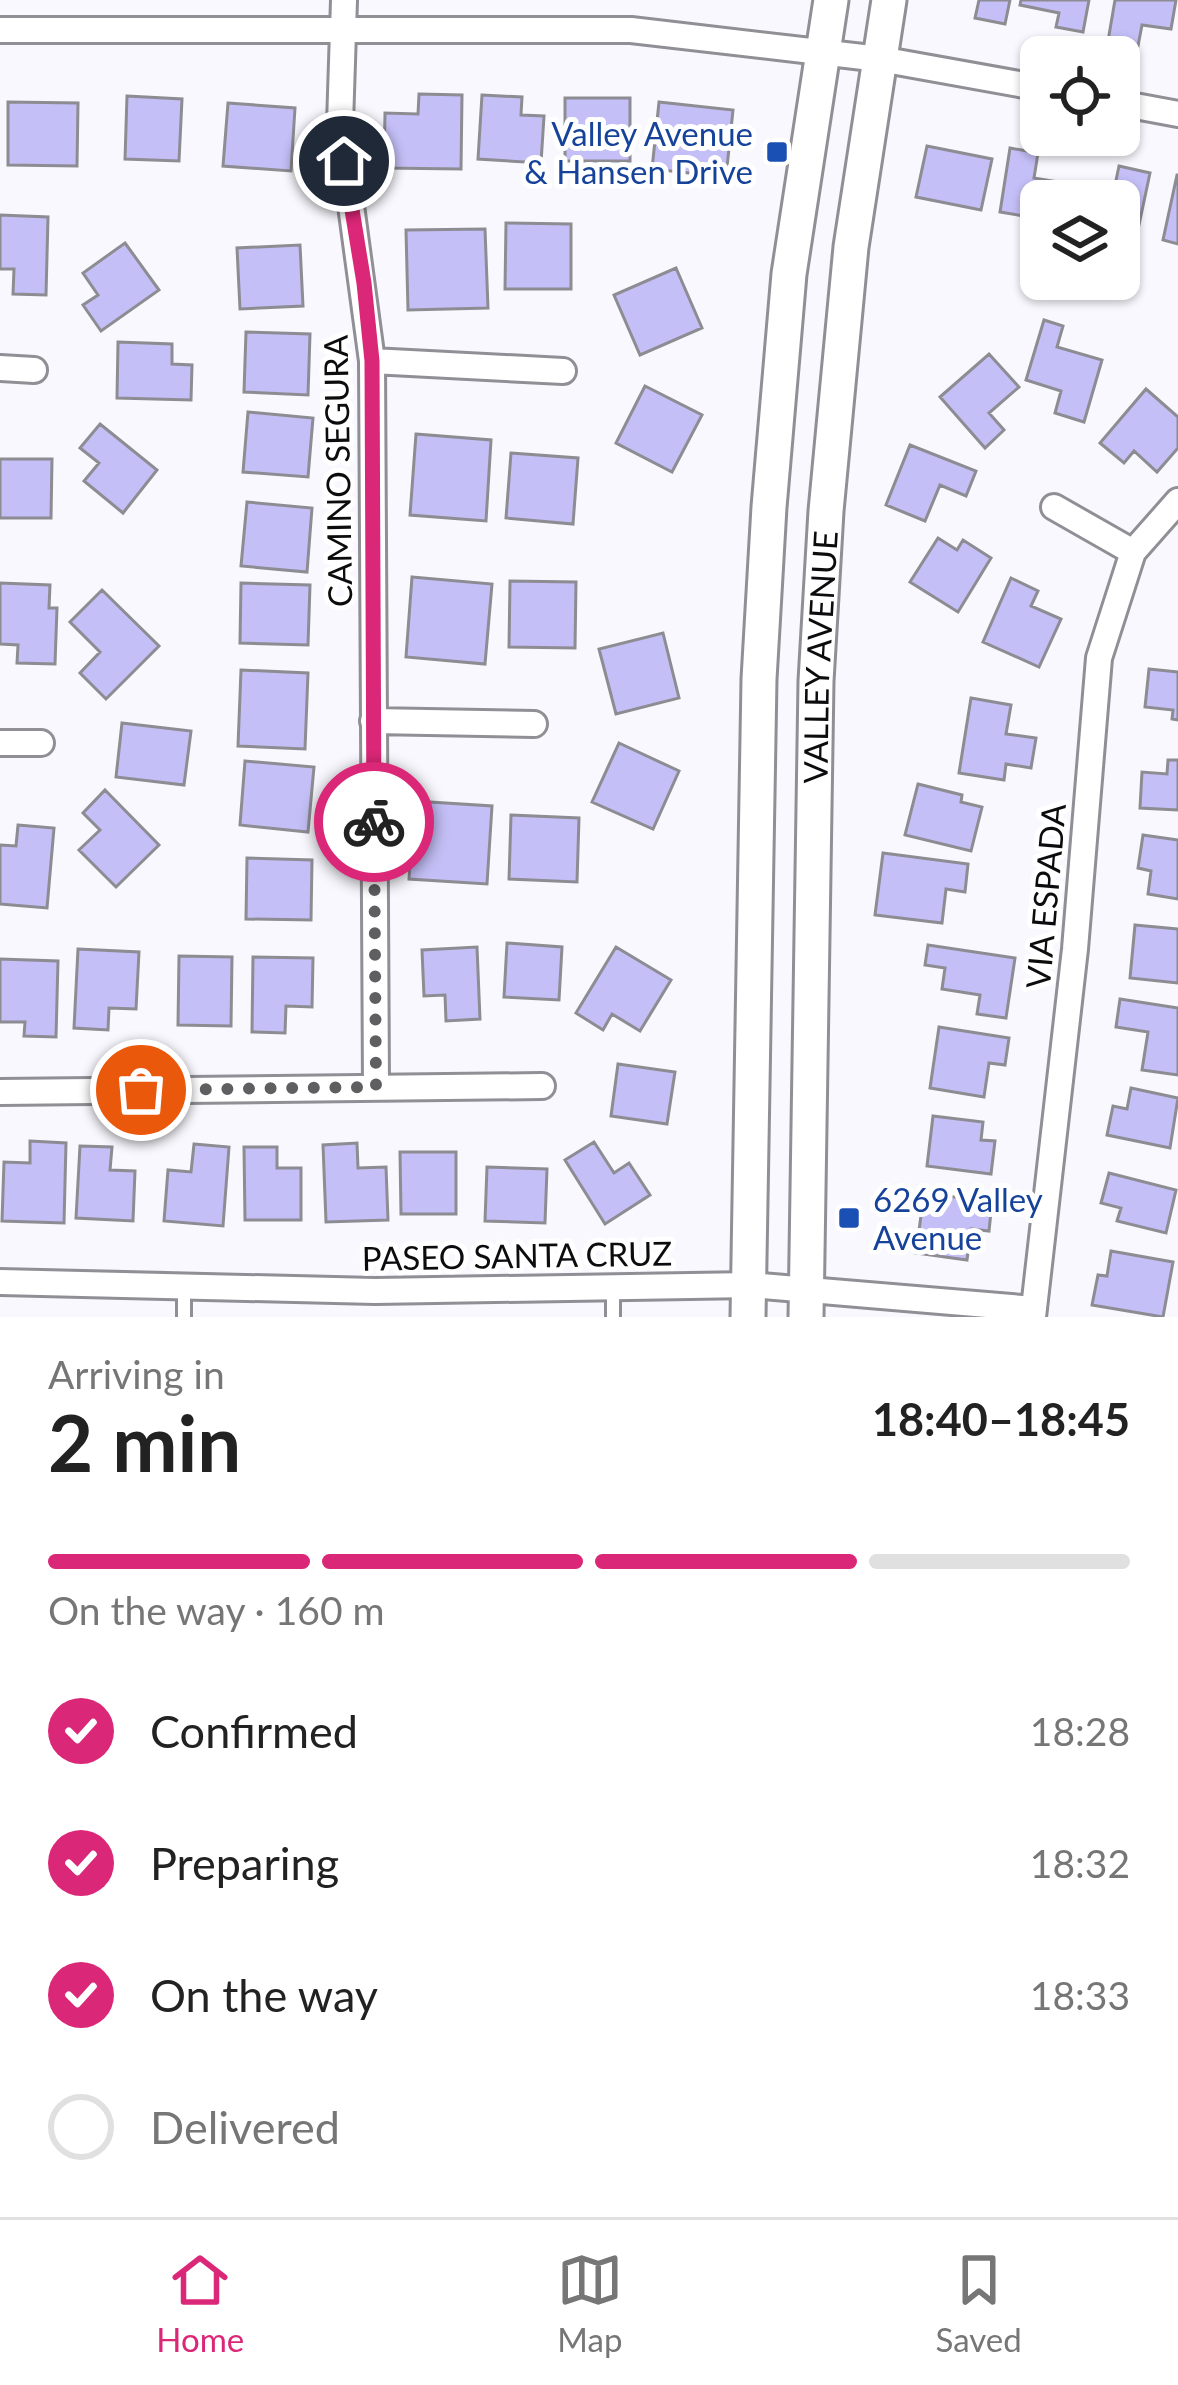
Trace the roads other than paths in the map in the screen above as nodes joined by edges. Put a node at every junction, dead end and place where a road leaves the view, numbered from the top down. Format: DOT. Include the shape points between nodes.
graph roads {
  1 [pos="344,0"];
  2 [pos="831,0"];
  3 [pos="889,0"];
  4 [pos="0,30"];
  5 [pos="340,32"];
  6 [pos="823,52"];
  7 [pos="880,59"];
  8 [pos="1020,84"];
  9 [pos="1140,107"];
  10 [pos="1178,114"];
  11 [pos="372,361"];
  12 [pos="0,368"];
  13 [pos="34,370"];
  14 [pos="563,371"];
  15 [pos="1178,501"];
  16 [pos="1054,507"];
  17 [pos="1133,552"];
  18 [pos="373,721"];
  19 [pos="534,724"];
  20 [pos="0,743"];
  21 [pos="41,743"];
  22 [pos="542,1086"];
  23 [pos="376,1087"];
  24 [pos="0,1092"];
  25 [pos="0,1282"];
  26 [pos="184,1284"];
  27 [pos="613,1288"];
  28 [pos="750,1301"];
  29 [pos="807,1304"];
  30 [pos="1034,1313"];
  31 [pos="184,1317"];
  32 [pos="613,1317"];
  1 -- 5 [label="street, CAMINO SEGURA"];
  2 -- 6 [label="main road, VALLEY AVENUE"];
  3 -- 7 [label="main road, VALLEY AVENUE"];
  4 -- 5 [label="street"];
  5 -- 6 [label="street" via="631,30"];
  5 -- 11 [label="street, CAMINO SEGURA" via="340,124"];
  6 -- 7 [label="street"];
  6 -- 28 [label="main road, VALLEY AVENUE" via="789,274 769,506"];
  7 -- 8 [label="street"];
  7 -- 29 [label="main road, VALLEY AVENUE" via="851,247 819,617"];
  9 -- 10 [label="street"];
  11 -- 14 [label="street"];
  11 -- 18 [label="street, CAMINO SEGURA"];
  12 -- 13 [label="street"];
  15 -- 17 [label="street, VIA ESPADA"];
  16 -- 17 [label="street"];
  17 -- 30 [label="street, VIA ESPADA" via="1099,658"];
  18 -- 19 [label="street"];
  18 -- 23 [label="street, CAMINO SEGURA"];
  20 -- 21 [label="street"];
  22 -- 23 [label="street"];
  23 -- 24 [label="street"];
  25 -- 26 [label="street, PASEO SANTA CRUZ"];
  26 -- 27 [label="street, PASEO SANTA CRUZ"];
  26 -- 31 [label="lane"];
  27 -- 28 [label="street, PASEO SANTA CRUZ"];
  27 -- 32 [label="lane"];
  28 -- 29 [label="street, PASEO SANTA CRUZ"];
  29 -- 30 [label="street, PASEO SANTA CRUZ"];
}
